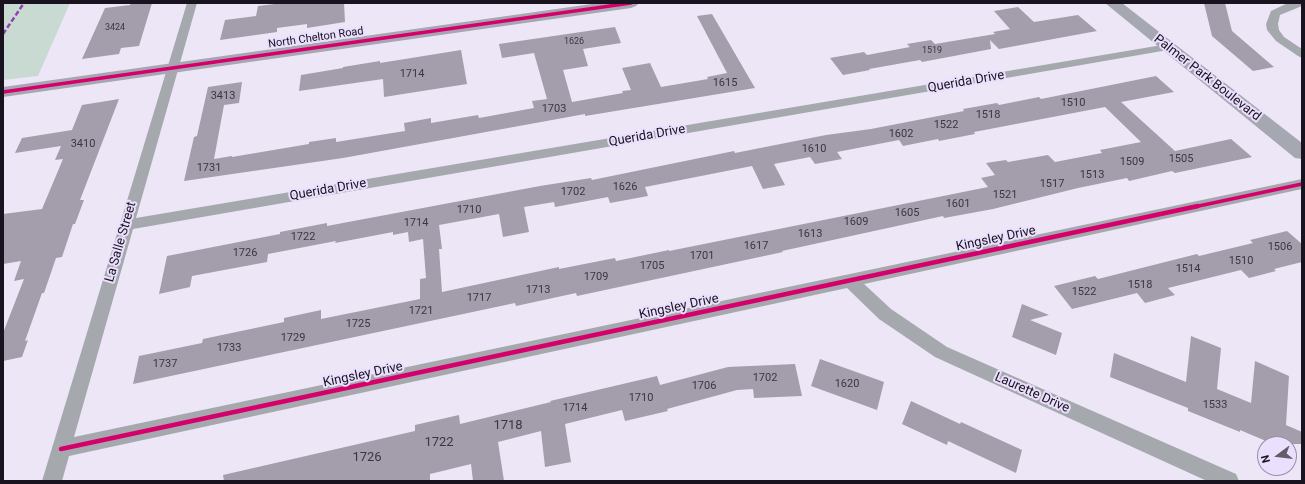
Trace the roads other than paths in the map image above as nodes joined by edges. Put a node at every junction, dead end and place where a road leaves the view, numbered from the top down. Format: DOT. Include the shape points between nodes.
graph roads {
  1 [pos="192,3"];
  2 [pos="631,3"];
  3 [pos="1113,3"];
  4 [pos="1299,3"];
  5 [pos="1168,47"];
  6 [pos="1302,54"];
  7 [pos="173,68"];
  8 [pos="3,92"];
  9 [pos="1302,153"];
  10 [pos="1302,184"];
  11 [pos="126,225"];
  12 [pos="850,281"];
  13 [pos="61,449"];
  14 [pos="52,481"];
  15 [pos="1229,481"];
  1 -- 7 [label="street, La Salle Street"];
  2 -- 7 [label="main road, North Chelton Road"];
  3 -- 5 [label="main road, Palmer Park Boulevard"];
  4 -- 6 [label="street" via="1275,13 1272,24 1280,39"];
  5 -- 9 [label="main road, Palmer Park Boulevard"];
  5 -- 11 [label="street, Querida Drive"];
  7 -- 8 [label="main road, North Chelton Road"];
  7 -- 11 [label="street, La Salle Street"];
  10 -- 12 [label="street, Kingsley Drive"];
  11 -- 13 [label="street, La Salle Street"];
  12 -- 13 [label="street, Kingsley Drive"];
  12 -- 15 [label="street, Laurette Drive" via="885,314 941,352"];
  13 -- 14 [label="street, La Salle Street"];
}
